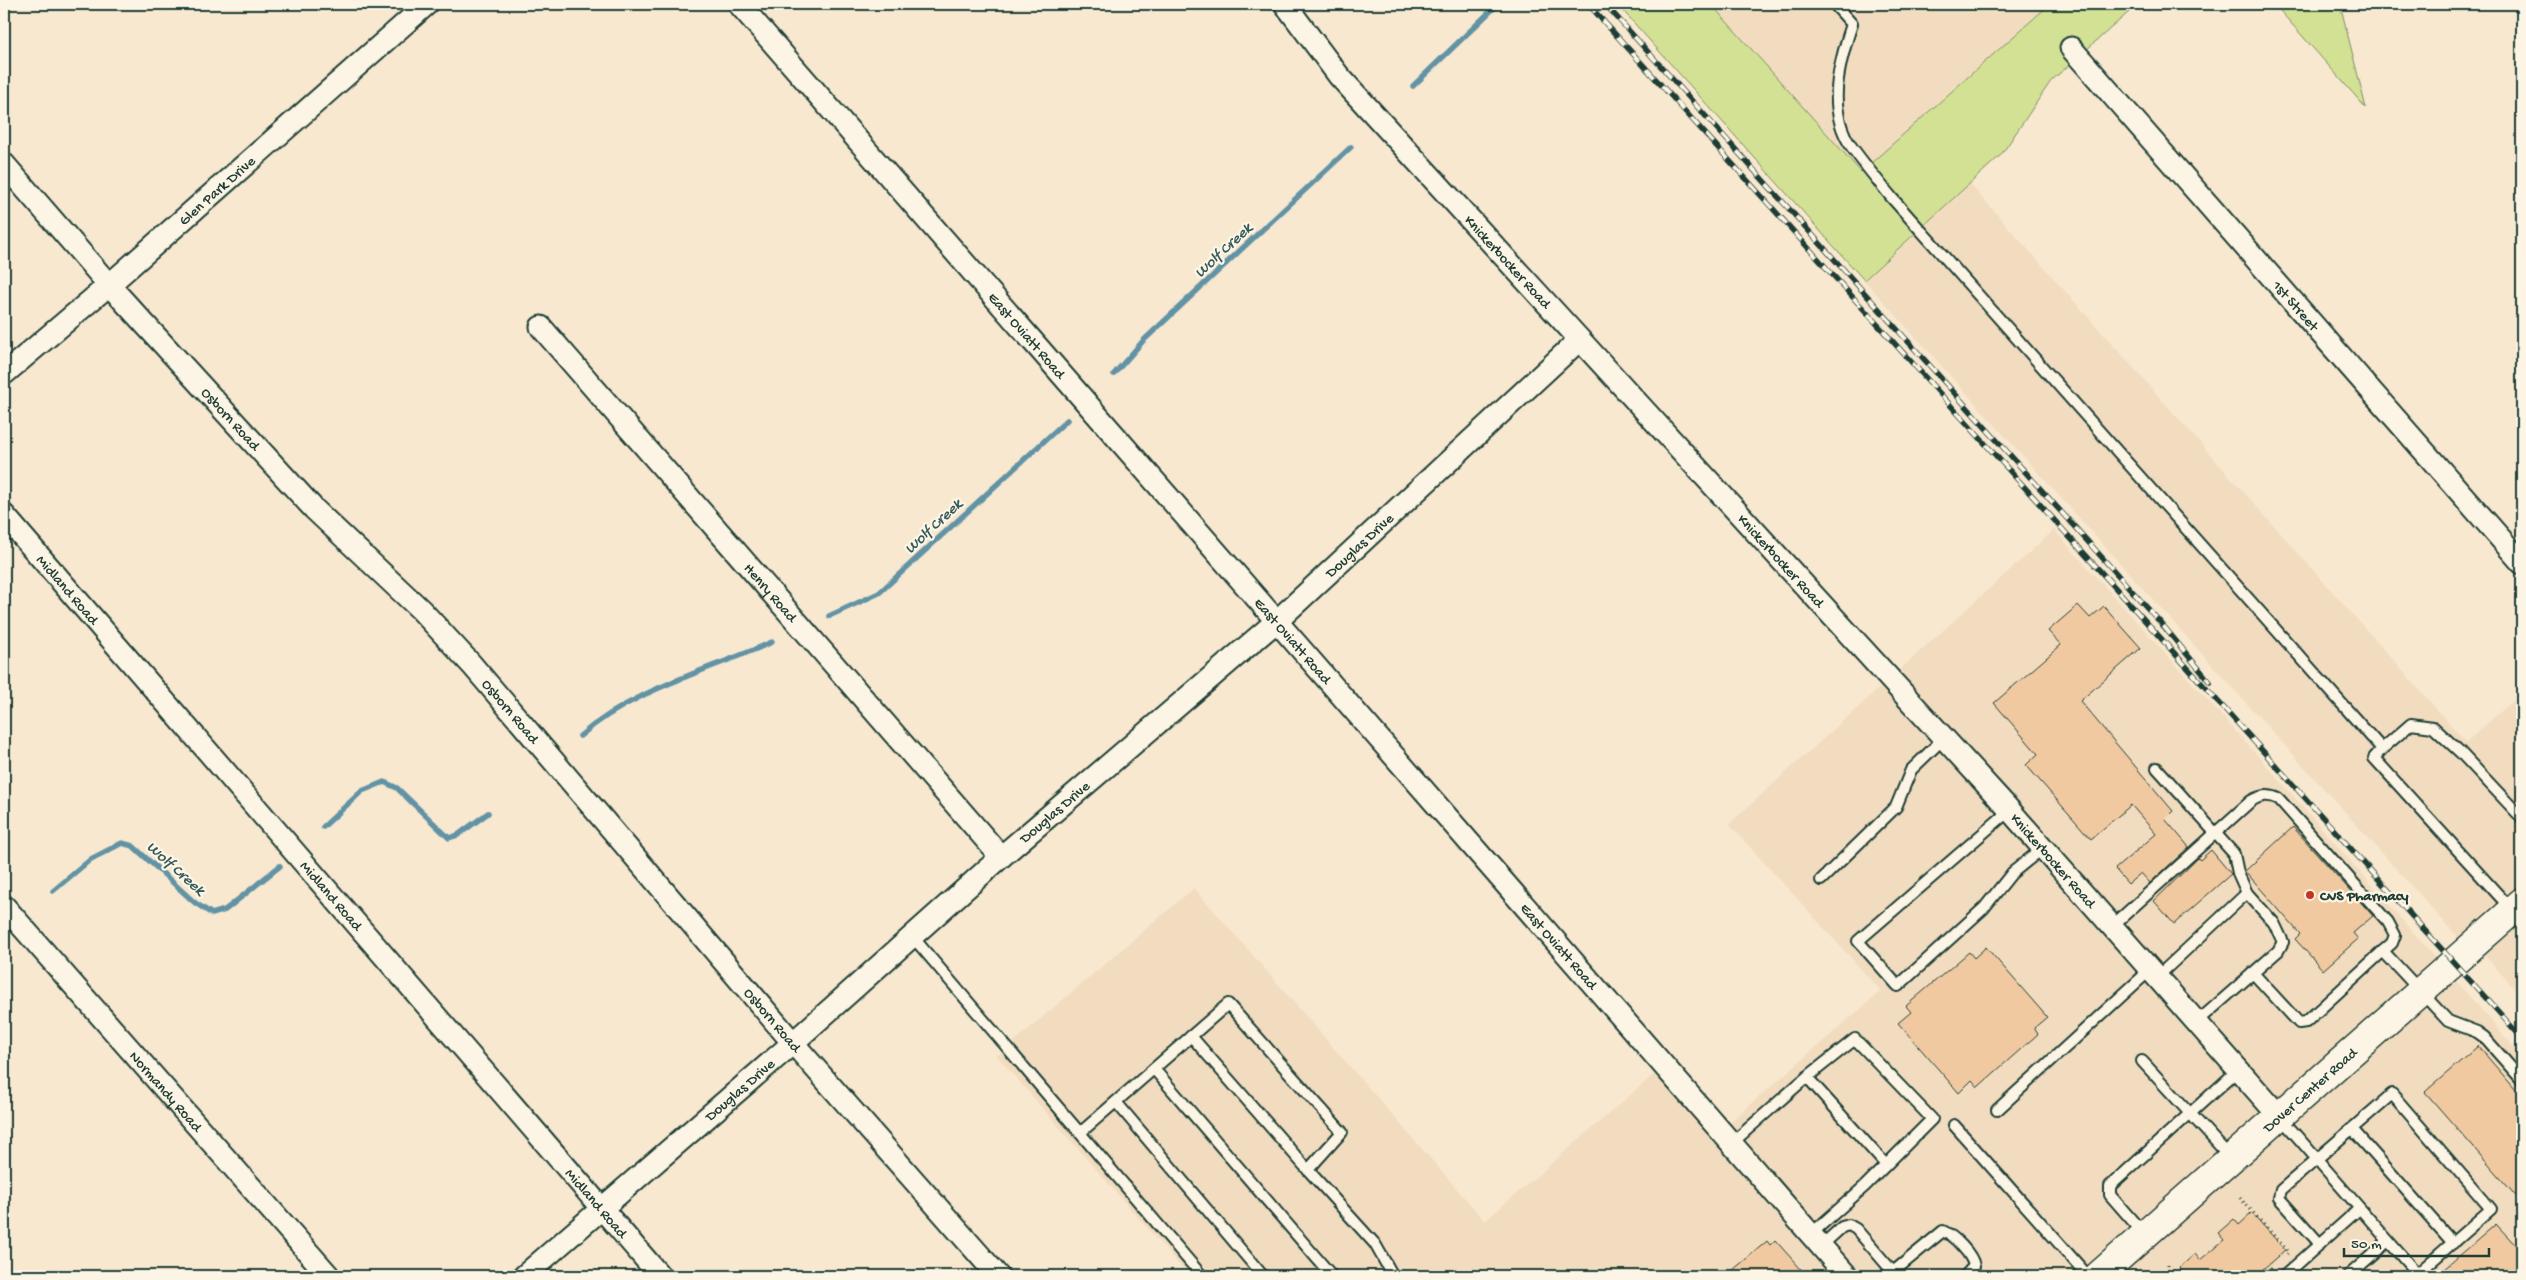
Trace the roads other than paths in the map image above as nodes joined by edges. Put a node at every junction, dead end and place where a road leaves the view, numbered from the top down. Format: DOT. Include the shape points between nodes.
graph roads {
  1 [pos="427,4"];
  2 [pos="739,4"];
  3 [pos="1285,4"];
  4 [pos="1834,4"];
  5 [pos="2071,48"];
  6 [pos="4,164"];
  7 [pos="108,286"];
  8 [pos="541,326"];
  9 [pos="1579,340"];
  10 [pos="4,374"];
  11 [pos="4,516"];
  12 [pos="2522,563"];
  13 [pos="1278,620"];
  14 [pos="1944,738"];
  15 [pos="2382,749"];
  16 [pos="2158,768"];
  17 [pos="2010,810"];
  18 [pos="2522,818"];
  19 [pos="2216,833"];
  20 [pos="2043,848"];
  21 [pos="1001,857"];
  22 [pos="1821,880"];
  23 [pos="2247,893"];
  24 [pos="4,906"];
  25 [pos="2519,911"];
  26 [pos="2112,926"];
  27 [pos="912,936"];
  28 [pos="2384,950"];
  29 [pos="2253,973"];
  30 [pos="2154,974"];
  31 [pos="2422,992"];
  32 [pos="2197,1022"];
  33 [pos="1191,1036"];
  34 [pos="793,1043"];
  35 [pos="2142,1061"];
  36 [pos="1154,1069"];
  37 [pos="2238,1070"];
  38 [pos="1807,1077"];
  39 [pos="2522,1080"];
  40 [pos="1116,1102"];
  41 [pos="1997,1110"];
  42 [pos="2190,1113"];
  43 [pos="2280,1117"];
  44 [pos="1954,1126"];
  45 [pos="2352,1129"];
  46 [pos="1080,1134"];
  47 [pos="1732,1143"];
  48 [pos="2232,1159"];
  49 [pos="2317,1159"];
  50 [pos="1886,1165"];
  51 [pos="1308,1170"];
  52 [pos="2360,1208"];
  53 [pos="601,1209"];
  54 [pos="2145,1235"];
  55 [pos="1816,1240"];
  56 [pos="2388,1240"];
  57 [pos="2453,1243"];
  58 [pos="2320,1244"];
  59 [pos="1891,1274"];
  60 [pos="2418,1275"];
  61 [pos="329,1276"];
  62 [pos="524,1276"];
  63 [pos="660,1276"];
  64 [pos="998,1276"];
  65 [pos="1202,1276"];
  66 [pos="1263,1276"];
  67 [pos="1332,1276"];
  68 [pos="1393,1276"];
  69 [pos="1847,1276"];
  70 [pos="1965,1276"];
  71 [pos="2097,1276"];
  72 [pos="2284,1276"];
  73 [pos="2348,1276"];
  1 -- 7 [label="street, Glen Park Drive"];
  2 -- 13 [label="street, East Oviatt Road"];
  3 -- 9 [label="street, Knickerbocker Road" via="1339,76"];
  4 -- 15 [label="lane" via="1852,24 1837,74 1838,114 1850,145 1898,205"];
  5 -- 12 [label="street, 1st Street"];
  6 -- 7 [label="street, Osborn Road"];
  7 -- 10 [label="street, Glen Park Drive"];
  7 -- 34 [label="street, Osborn Road" via="314,509 421,610 472,665"];
  8 -- 21 [label="street, Henry Road"];
  9 -- 13 [label="street, Douglas Drive"];
  9 -- 14 [label="street, Knickerbocker Road"];
  11 -- 53 [label="street, Midland Road"];
  13 -- 21 [label="street, Douglas Drive"];
  13 -- 47 [label="street, East Oviatt Road"];
  14 -- 17 [label="street, Knickerbocker Road"];
  14 -- 22 [label="lane" via="1911,770 1896,807"];
  15 -- 18 [label="lane" via="2411,724 2433,728"];
  15 -- 25 [label="lane" via="2374,758"];
  16 -- 19 [label="lane"];
  17 -- 20 [label="street, Knickerbocker Road"];
  17 -- 20 [label="lane" via="1858,941 1898,986 1984,908 2012,873"];
  19 -- 23 [label="lane" via="2234,854"];
  19 -- 26 [label="lane"];
  19 -- 28 [label="lane" via="2251,800 2260,796 2279,799 2388,922 2395,935"];
  20 -- 26 [label="street, Knickerbocker Road"];
  21 -- 27 [label="street, Douglas Drive"];
  23 -- 29 [label="lane" via="2274,922 2283,942 2278,951"];
  23 -- 30 [label="lane"];
  24 -- 61 [label="street, Normandy Road"];
  25 -- 31 [label="street, Dover Center Road"];
  26 -- 30 [label="street, Knickerbocker Road"];
  27 -- 34 [label="street, Douglas Drive"];
  27 -- 46 [label="lane"];
  28 -- 29 [label="lane" via="2306,1022 2299,1023"];
  28 -- 31 [label="lane"];
  29 -- 32 [label="lane"];
  30 -- 32 [label="street, Knickerbocker Road"];
  30 -- 41 [label="lane"];
  31 -- 39 [label="lane" via="2448,1021 2484,1037"];
  31 -- 43 [label="street, Dover Center Road"];
  32 -- 37 [label="street, Knickerbocker Road"];
  33 -- 36 [label="lane"];
  33 -- 51 [label="lane"];
  33 -- 51 [label="lane" via="1228,1004 1342,1132"];
  34 -- 53 [label="street, Douglas Drive"];
  34 -- 64 [label="street, Osborn Road"];
  35 -- 42 [label="lane"];
  36 -- 40 [label="lane"];
  36 -- 67 [label="lane"];
  37 -- 42 [label="lane"];
  37 -- 43 [label="street, Knickerbocker Road"];
  38 -- 47 [label="lane"];
  38 -- 50 [label="lane"];
  38 -- 50 [label="lane" via="1855,1039 1932,1119"];
  40 -- 46 [label="lane"];
  40 -- 66 [label="lane"];
  42 -- 48 [label="lane"];
  42 -- 54 [label="lane" via="2110,1186 2110,1195"];
  43 -- 48 [label="street, Dover Center Road"];
  43 -- 49 [label="lane"];
  44 -- 71 [label="lane"];
  45 -- 49 [label="lane"];
  45 -- 57 [label="lane"];
  45 -- 57 [label="lane" via="2392,1094 2491,1209"];
  46 -- 65 [label="lane"];
  47 -- 55 [label="street, East Oviatt Road"];
  48 -- 54 [label="street, Dover Center Road"];
  49 -- 52 [label="lane"];
  49 -- 58 [label="lane" via="2281,1190 2279,1198"];
  50 -- 55 [label="lane"];
  51 -- 68 [label="lane" via="1375,1244"];
  52 -- 56 [label="lane"];
  52 -- 58 [label="lane"];
  53 -- 62 [label="street, Douglas Drive"];
  53 -- 63 [label="street, Midland Road"];
  54 -- 71 [label="street, Dover Center Road"];
  55 -- 59 [label="lane" via="1849,1225 1856,1229"];
  55 -- 69 [label="street, East Oviatt Road"];
  56 -- 60 [label="lane"];
  56 -- 73 [label="lane"];
  57 -- 60 [label="lane"];
  58 -- 72 [label="lane"];
  59 -- 70 [label="lane" via="1943,1231 1973,1260 1974,1266"];
}
